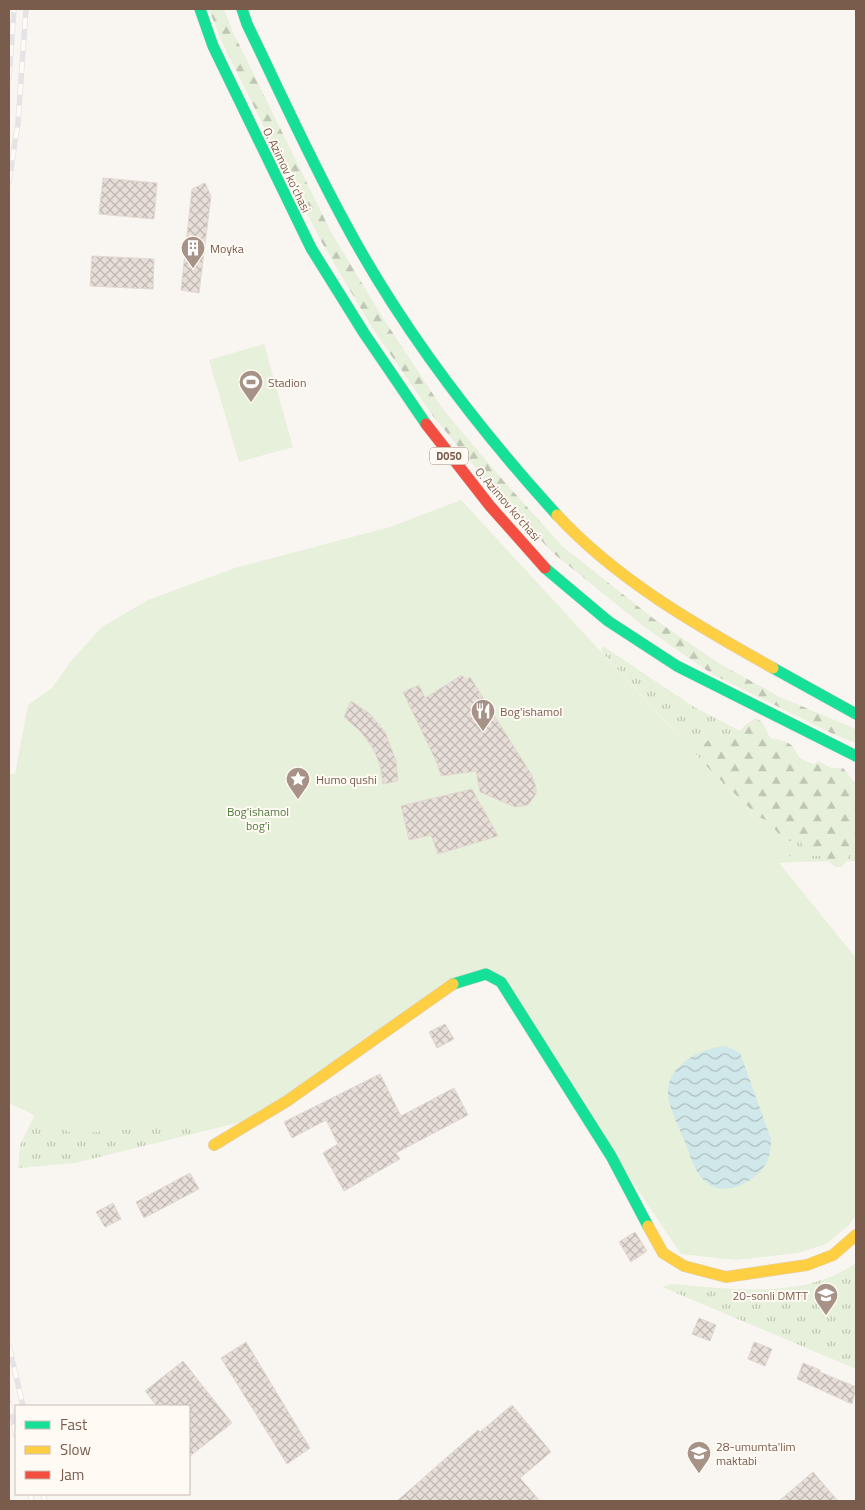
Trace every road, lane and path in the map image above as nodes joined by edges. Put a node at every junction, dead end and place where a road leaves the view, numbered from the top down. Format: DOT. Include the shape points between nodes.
graph roads {
  1 [pos="200,9"];
  2 [pos="242,9"];
  3 [pos="856,714"];
  4 [pos="856,756"];
  5 [pos="214,1145"];
  6 [pos="856,1235"];
  1 -- 4 [label="main road, O. Azimov ko'chasi / D050" via="213,46 311,248 440,444 544,567 608,621 677,666"];
  2 -- 3 [label="main road" via="344,222 396,307 511,464 576,534 637,586 698,627"];
  5 -- 6 [label="main road" via="249,1127 459,980 486,974 501,982 610,1156 663,1253 684,1266 726,1277 744,1276 807,1265 833,1255"];
}
